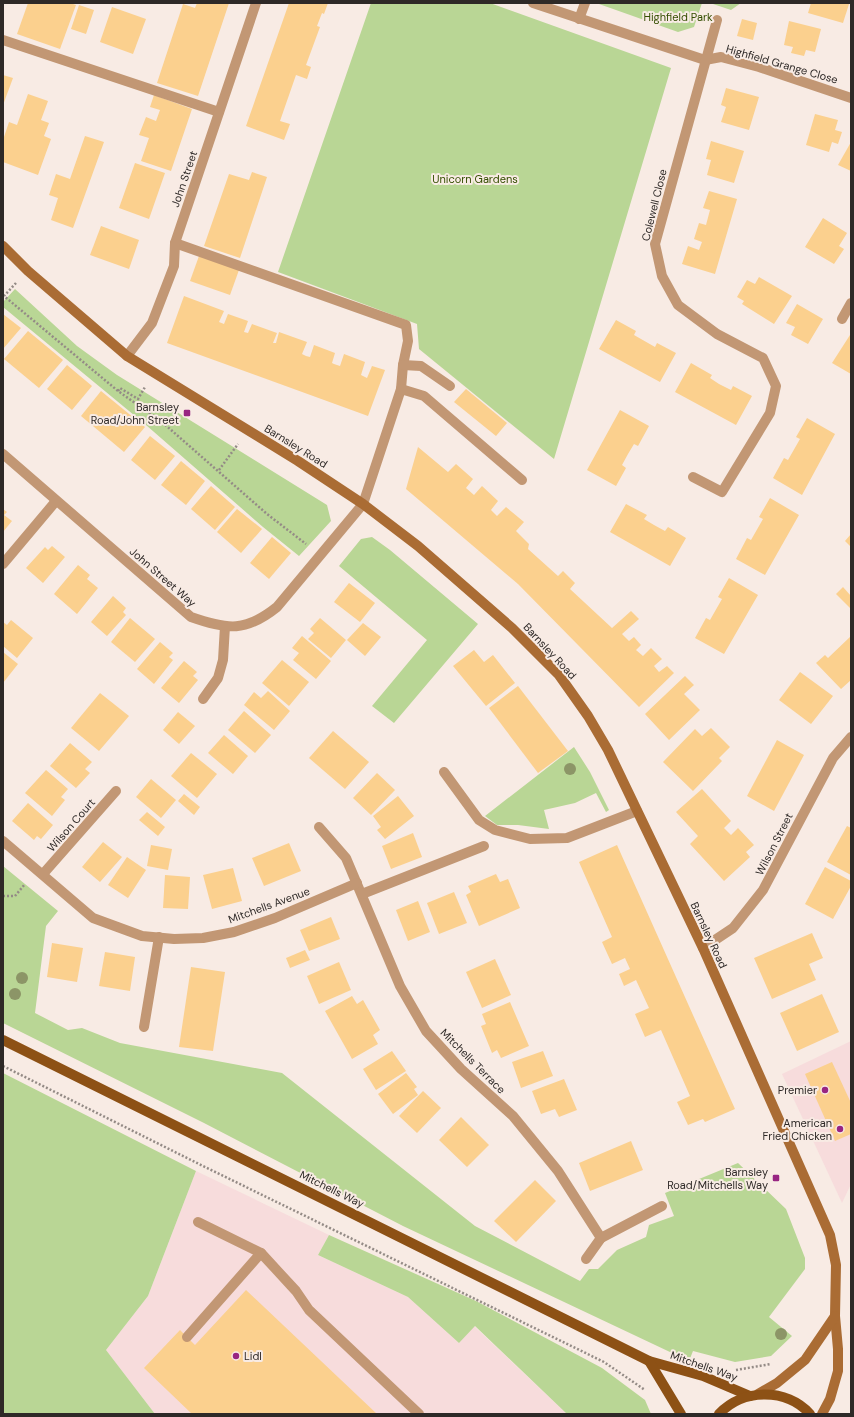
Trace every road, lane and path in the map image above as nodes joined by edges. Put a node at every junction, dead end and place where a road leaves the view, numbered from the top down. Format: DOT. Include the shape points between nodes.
graph roads {
  1 [pos="256,3"];
  2 [pos="533,3"];
  3 [pos="584,3"];
  4 [pos="579,19"];
  5 [pos="717,20"];
  6 [pos="3,40"];
  7 [pos="705,60"];
  8 [pos="851,98"];
  9 [pos="219,112"];
  10 [pos="175,243"];
  11 [pos="3,246"];
  12 [pos="12,287"];
  13 [pos="851,304"];
  14 [pos="842,319"];
  15 [pos="127,356"];
  16 [pos="403,365"];
  17 [pos="450,386"];
  18 [pos="401,389"];
  19 [pos="118,391"];
  20 [pos="143,391"];
  21 [pos="235,448"];
  22 [pos="3,454"];
  23 [pos="219,470"];
  24 [pos="693,477"];
  25 [pos="522,480"];
  26 [pos="56,501"];
  27 [pos="364,504"];
  28 [pos="321,555"];
  29 [pos="3,564"];
  30 [pos="225,626"];
  31 [pos="202,699"];
  32 [pos="851,737"];
  33 [pos="444,772"];
  34 [pos="116,791"];
  35 [pos="637,811"];
  36 [pos="319,827"];
  37 [pos="3,841"];
  38 [pos="484,846"];
  39 [pos="43,874"];
  40 [pos="357,883"];
  41 [pos="21,888"];
  42 [pos="362,894"];
  43 [pos="3,896"];
  44 [pos="159,937"];
  45 [pos="703,948"];
  46 [pos="144,1027"];
  47 [pos="3,1040"];
  48 [pos="3,1066"];
  49 [pos="662,1206"];
  50 [pos="198,1222"];
  51 [pos="601,1238"];
  52 [pos="261,1253"];
  53 [pos="586,1259"];
  54 [pos="835,1316"];
  55 [pos="187,1337"];
  56 [pos="649,1361"];
  57 [pos="772,1363"];
  58 [pos="729,1368"];
  59 [pos="646,1391"];
  60 [pos="754,1395"];
  61 [pos="419,1414"];
  62 [pos="681,1414"];
  63 [pos="719,1414"];
  64 [pos="810,1414"];
  65 [pos="822,1414"];
  1 -- 9 [label="street, John Street"];
  2 -- 4 [label="street"];
  3 -- 4 [label="street"];
  4 -- 7 [label="street"];
  5 -- 7 [label="street, Colewell Close"];
  6 -- 9 [label="street"];
  7 -- 8 [label="street, Highfield Grange Close" via="721,57"];
  7 -- 24 [label="street, Colewell Close" via="655,244 662,276 678,305 717,334 763,358 776,386 770,413 722,492"];
  9 -- 10 [label="street, John Street"];
  10 -- 15 [label="street, John Street" via="174,266 152,323"];
  10 -- 16 [label="street" via="406,325 408,341"];
  11 -- 15 [label="street, Barnsley Road" via="28,271"];
  12 -- 19 [label="path" via="4,296"];
  13 -- 14 [label="street"];
  15 -- 27 [label="street, Barnsley Road"];
  16 -- 17 [label="street" via="421,366"];
  16 -- 18 [label="street"];
  18 -- 25 [label="street" via="424,396"];
  18 -- 27 [label="street"];
  19 -- 20 [label="path" via="120,388 138,399"];
  19 -- 23 [label="path" via="162,422"];
  21 -- 23 [label="path"];
  22 -- 26 [label="street, John Street Way"];
  23 -- 28 [label="path" via="267,514"];
  26 -- 29 [label="street"];
  26 -- 30 [label="street, John Street Way" via="191,617"];
  27 -- 28 [label="street, John Street Way"];
  27 -- 35 [label="street, Barnsley Road" via="466,587 559,675 588,716"];
  28 -- 30 [label="street, John Street Way" via="278,607 262,619 241,626"];
  30 -- 31 [label="street" via="223,660 218,678"];
  32 -- 45 [label="street, Wilson Street" via="833,758 763,890 733,928"];
  33 -- 35 [label="street" via="479,820 495,830 530,839 567,838"];
  34 -- 39 [label="street, Wilson Court"];
  35 -- 45 [label="street, Barnsley Road"];
  36 -- 40 [label="street, Mitchells Terrace" via="346,858"];
  37 -- 39 [label="street, Mitchells Avenue"];
  38 -- 42 [label="street"];
  39 -- 44 [label="street, Mitchells Avenue" via="93,918 142,936"];
  40 -- 42 [label="street, Mitchells Terrace"];
  40 -- 44 [label="street, Mitchells Avenue" via="275,918 234,932 203,938"];
  41 -- 43 [label="path" via="15,896"];
  42 -- 51 [label="street, Mitchells Terrace" via="400,986 426,1032 461,1070 513,1116 558,1171"];
  44 -- 46 [label="street"];
  45 -- 54 [label="street, Barnsley Road" via="830,1235 836,1264"];
  47 -- 56 [label="main road, Mitchells Way"];
  48 -- 59 [label="path" via="604,1362"];
  49 -- 51 [label="street"];
  50 -- 52 [label="street"];
  51 -- 53 [label="street"];
  52 -- 55 [label="street"];
  52 -- 61 [label="street" via="296,1291 309,1310"];
  54 -- 60 [label="street" via="805,1360 777,1383"];
  54 -- 65 [label="street, Barnsley Road" via="838,1371 830,1399"];
  56 -- 60 [label="main road, Mitchells Way" via="703,1376"];
  56 -- 62 [label="main road, Mitchells Way"];
  57 -- 58 [label="path" via="736,1370"];
  60 -- 63 [label="main road" via="733,1403"];
  60 -- 64 [label="main road" via="774,1395 790,1399"];
}
